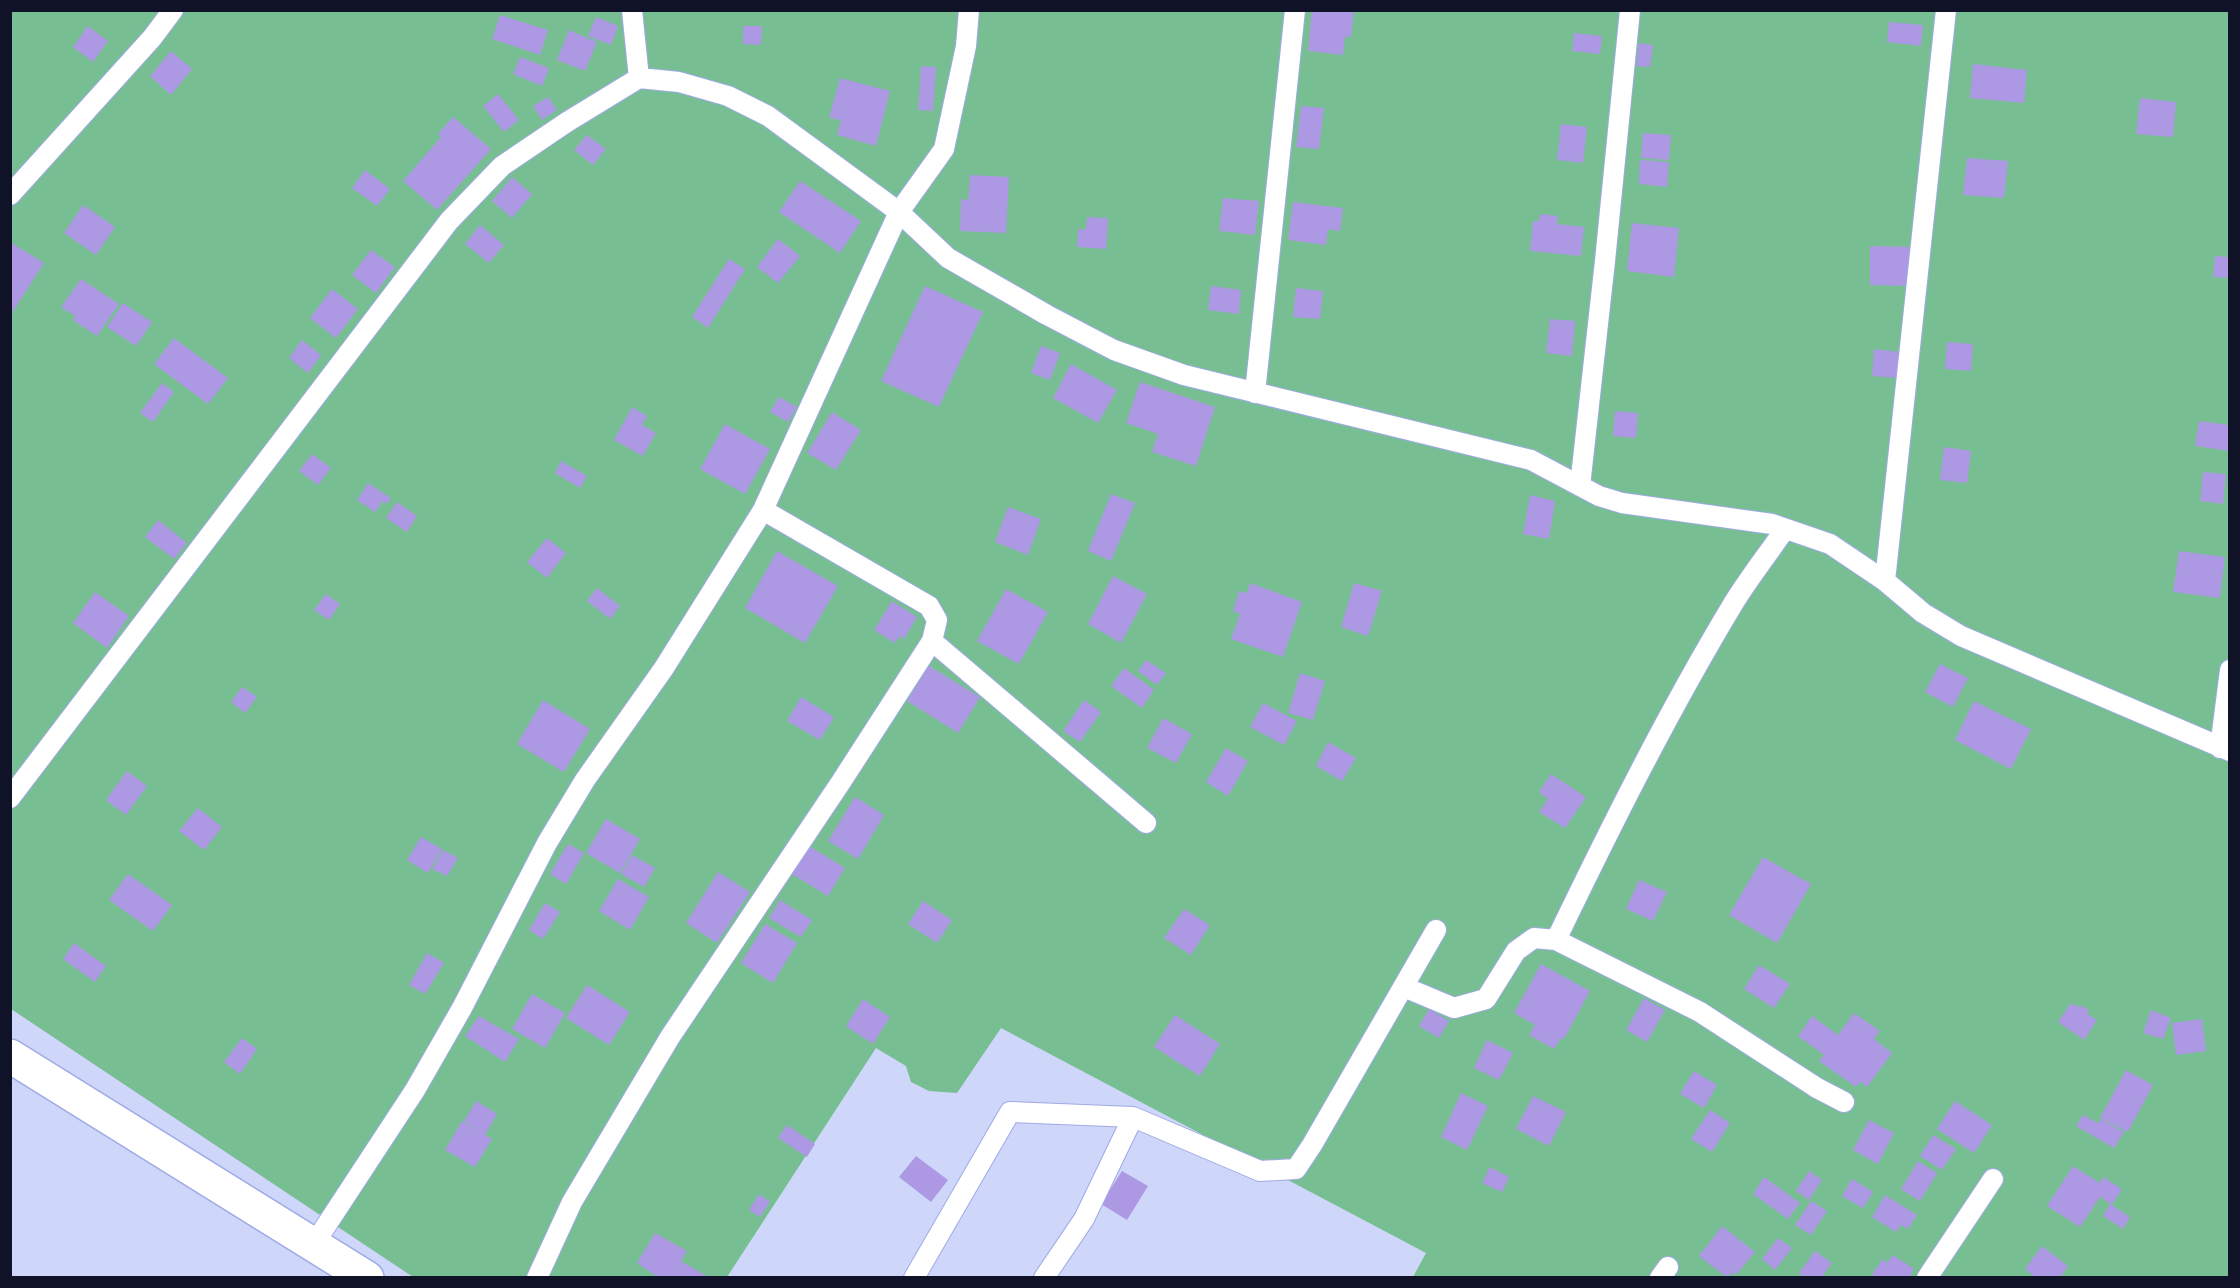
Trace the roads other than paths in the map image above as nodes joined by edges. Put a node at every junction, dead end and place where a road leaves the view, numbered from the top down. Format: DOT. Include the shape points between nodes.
graph roads {
  1 [pos="173,10"];
  2 [pos="632,10"];
  3 [pos="969,10"];
  4 [pos="1295,10"];
  5 [pos="1630,10"];
  6 [pos="1946,10"];
  7 [pos="639,78"];
  8 [pos="10,195"];
  9 [pos="899,212"];
  10 [pos="1255,393"];
  11 [pos="1580,486"];
  12 [pos="763,510"];
  13 [pos="1785,529"];
  14 [pos="1885,581"];
  15 [pos="932,641"];
  16 [pos="2229,670"];
  17 [pos="2225,750"];
  18 [pos="10,798"];
  19 [pos="1146,823"];
  20 [pos="1436,930"];
  21 [pos="1556,939"];
  22 [pos="1404,987"];
  23 [pos="10,1056"];
  24 [pos="1844,1102"];
  25 [pos="1133,1117"];
  26 [pos="1993,1179"];
  27 [pos="314,1244"];
  28 [pos="367,1278"];
  29 [pos="537,1278"];
  30 [pos="914,1278"];
  31 [pos="1044,1278"];
  32 [pos="1927,1278"];
  1 -- 8 [label="lane"];
  2 -- 7 [label="lane"];
  3 -- 9 [label="lane" via="966,46 944,149"];
  4 -- 10 [label="lane"];
  5 -- 11 [label="lane"];
  6 -- 14 [label="lane"];
  7 -- 9 [label="lane" via="679,82 718,93 768,116"];
  7 -- 18 [label="lane" via="502,166 449,221"];
  9 -- 10 [label="lane" via="948,258 1114,350 1184,375"];
  9 -- 12 [label="lane"];
  10 -- 11 [label="lane" via="1531,460"];
  11 -- 13 [label="lane" via="1622,503"];
  12 -- 15 [label="lane" via="929,606 937,620"];
  12 -- 27 [label="lane" via="664,668 579,789 416,1090"];
  13 -- 14 [label="lane" via="1830,544"];
  13 -- 21 [label="lane" via="1734,603 1666,722"];
  14 -- 17 [label="lane" via="1923,613 1961,636"];
  15 -- 19 [label="lane"];
  15 -- 29 [label="lane" via="670,1037 572,1202"];
  16 -- 17 [label="lane"];
  20 -- 22 [label="lane"];
  21 -- 22 [label="lane" via="1534,938 1516,951 1486,999 1454,1008"];
  21 -- 24 [label="lane" via="1700,1012"];
  22 -- 25 [label="lane" via="1296,1169 1260,1171"];
  23 -- 27 [label="street"];
  25 -- 30 [label="lane" via="1010,1112"];
  25 -- 31 [label="lane" via="1084,1219"];
  26 -- 32 [label="lane"];
  27 -- 28 [label="street"];
}
